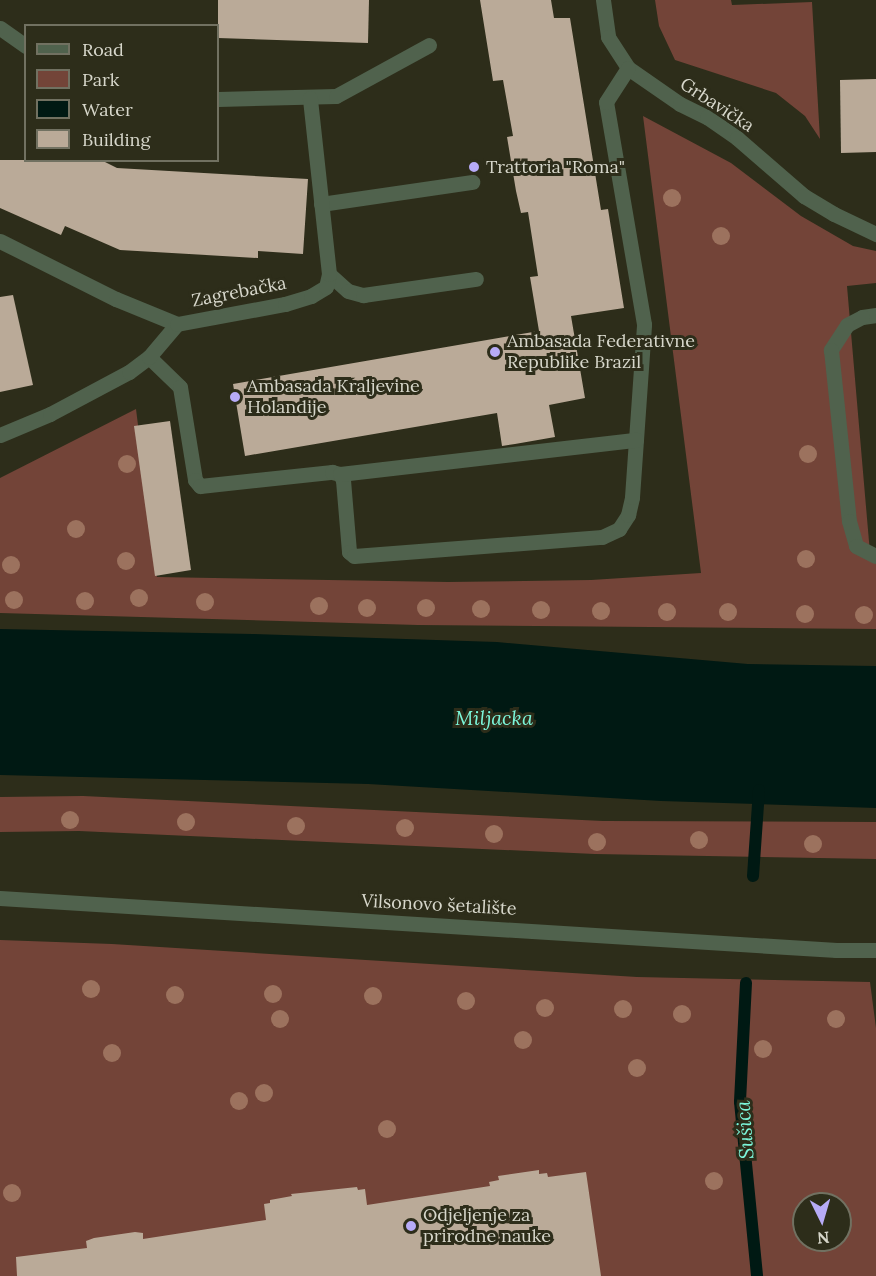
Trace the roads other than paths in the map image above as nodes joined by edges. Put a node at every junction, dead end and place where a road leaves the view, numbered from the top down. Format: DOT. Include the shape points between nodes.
graph roads {
  1 [pos="603,0"];
  2 [pos="0,28"];
  3 [pos="24,45"];
  4 [pos="429,45"];
  5 [pos="628,68"];
  6 [pos="310,98"];
  7 [pos="219,99"];
  8 [pos="472,182"];
  9 [pos="321,204"];
  10 [pos="876,234"];
  11 [pos="0,240"];
  12 [pos="329,274"];
  13 [pos="476,279"];
  14 [pos="876,315"];
  15 [pos="177,324"];
  16 [pos="149,357"];
  17 [pos="0,435"];
  18 [pos="636,440"];
  19 [pos="340,474"];
  20 [pos="876,556"];
  21 [pos="0,898"];
  22 [pos="876,950"];
  1 -- 5 [label="street, Grbavička" via="608,36"];
  2 -- 3 [label="street"];
  4 -- 6 [label="street" via="336,96"];
  5 -- 10 [label="street, Grbavička" via="737,138 804,195"];
  5 -- 18 [label="street" via="606,102 644,324"];
  6 -- 7 [label="street"];
  6 -- 9 [label="street"];
  8 -- 9 [label="street"];
  9 -- 12 [label="street"];
  11 -- 15 [label="street" via="116,299"];
  12 -- 13 [label="street" via="348,291 363,295"];
  12 -- 15 [label="street, Zagrebačka" via="326,287 298,301"];
  14 -- 20 [label="street" via="847,325 831,350 849,521 856,546"];
  15 -- 16 [label="street, Zagrebačka"];
  16 -- 17 [label="street, Zagrebačka" via="96,390"];
  16 -- 19 [label="street" via="180,387 195,480 200,486"];
  18 -- 19 [label="street"];
  18 -- 19 [label="street" via="628,515 619,529 602,537 354,556 349,552"];
  21 -- 22 [label="street, Vilsonovo šetalište"];
}
